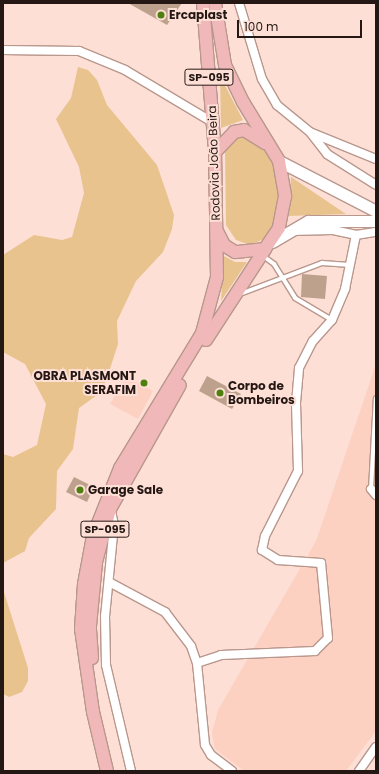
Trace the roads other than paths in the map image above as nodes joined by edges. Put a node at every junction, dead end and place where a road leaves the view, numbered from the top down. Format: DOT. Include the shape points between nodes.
graph roads {
  1 [pos="202,3"];
  2 [pos="215,3"];
  3 [pos="239,3"];
  4 [pos="3,50"];
  5 [pos="214,123"];
  6 [pos="310,132"];
  7 [pos="271,148"];
  8 [pos="215,152"];
  9 [pos="376,159"];
  10 [pos="279,161"];
  11 [pos="376,185"];
  12 [pos="376,211"];
  13 [pos="376,221"];
  14 [pos="216,228"];
  15 [pos="287,231"];
  16 [pos="376,232"];
  17 [pos="356,235"];
  18 [pos="266,249"];
  19 [pos="350,265"];
  20 [pos="282,277"];
  21 [pos="229,301"];
  22 [pos="332,320"];
  23 [pos="376,398"];
  24 [pos="374,492"];
  25 [pos="110,509"];
  26 [pos="109,582"];
  27 [pos="197,663"];
  28 [pos="376,747"];
  29 [pos="110,769"];
  30 [pos="131,771"];
  31 [pos="232,771"];
  32 [pos="359,771"];
  1 -- 5 [label="main road, Rodovia João Beira / SP-095"];
  2 -- 7 [label="main road, SP-095" via="225,65"];
  3 -- 6 [label="street" via="262,79 277,105"];
  4 -- 5 [label="street" via="79,51 125,70"];
  5 -- 8 [label="main road, Rodovia João Beira / SP-095"];
  6 -- 9 [label="street"];
  6 -- 11 [label="street" via="327,154"];
  7 -- 8 [label="main road" via="244,130 226,136"];
  7 -- 10 [label="main road, SP-095"];
  8 -- 14 [label="main road, Rodovia João Beira / SP-095"];
  10 -- 12 [label="main road" via="334,192"];
  10 -- 18 [label="main road, SP-095" via="285,196 280,228"];
  13 -- 15 [label="main road" via="315,220"];
  14 -- 18 [label="main road" via="224,245 236,252"];
  14 -- 29 [label="main road, SP-095" via="217,277 202,333 120,468 93,536 84,584 81,629 93,712"];
  15 -- 17 [label="street" via="334,230"];
  15 -- 18 [label="main road"];
  16 -- 17 [label="street"];
  17 -- 19 [label="street"];
  18 -- 20 [label="lane"];
  18 -- 21 [label="main road, SP-095"];
  19 -- 20 [label="lane" via="322,263"];
  19 -- 22 [label="street"];
  20 -- 21 [label="lane"];
  20 -- 22 [label="lane" via="295,298"];
  21 -- 25 [label="main road, SP-095"];
  22 -- 27 [label="street" via="313,342 299,368 296,403 298,471 264,536 262,550 278,560 321,563 328,638 315,651 221,655"];
  23 -- 24 [label="lane"];
  25 -- 26 [label="street" via="114,525"];
  25 -- 29 [label="main road, SP-095" via="96,562 90,626 92,669"];
  26 -- 27 [label="street" via="165,612 191,646"];
  26 -- 30 [label="street" via="106,665"];
  27 -- 31 [label="street" via="202,731 211,755"];
  28 -- 32 [label="street"];
}
